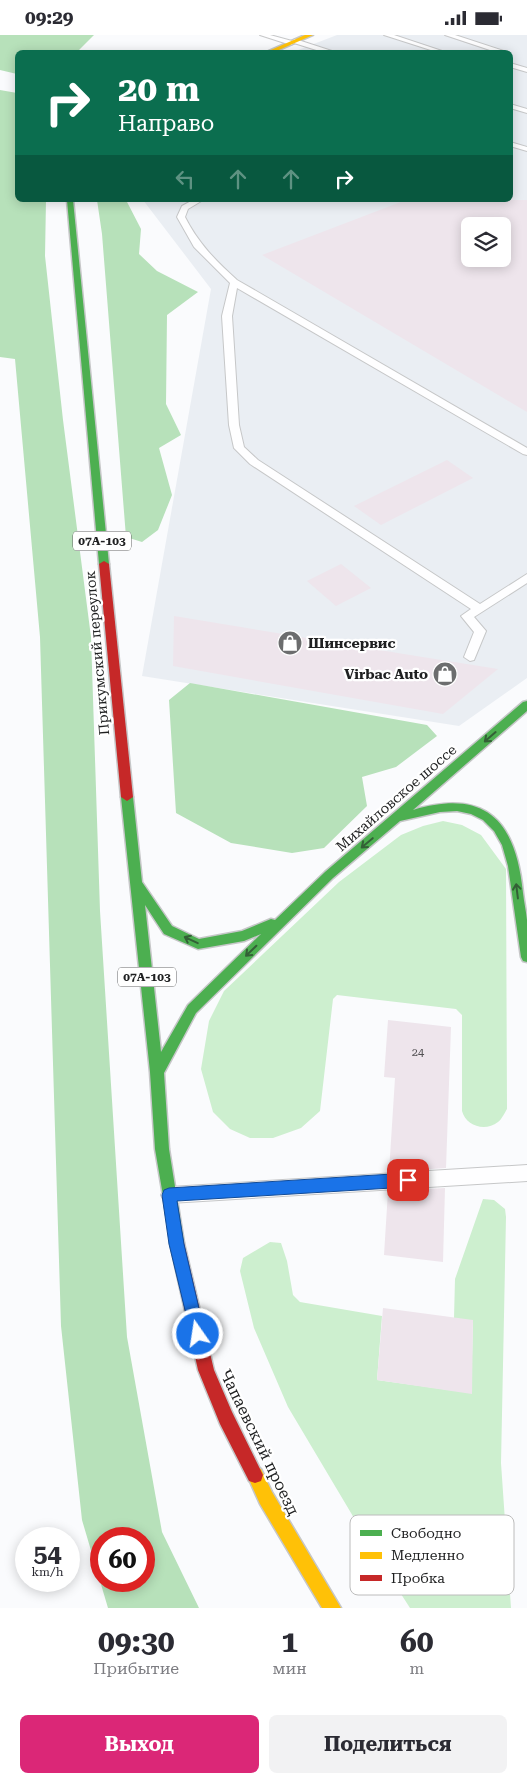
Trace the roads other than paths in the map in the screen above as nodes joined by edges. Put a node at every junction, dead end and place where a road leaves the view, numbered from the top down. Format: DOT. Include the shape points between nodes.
graph roads {
  1 [pos="263,35"];
  2 [pos="310,35"];
  3 [pos="388,35"];
  4 [pos="448,35"];
  5 [pos="293,42"];
  6 [pos="273,50"];
  7 [pos="324,50"];
  8 [pos="436,50"];
  9 [pos="498,50"];
  10 [pos="513,66"];
  11 [pos="527,70"];
  12 [pos="513,107"];
  13 [pos="527,111"];
  14 [pos="513,145"];
  15 [pos="527,149"];
  16 [pos="70,202"];
  17 [pos="196,202"];
  18 [pos="234,282"];
  19 [pos="527,452"];
  20 [pos="527,578"];
  21 [pos="480,609"];
  22 [pos="470,657"];
  23 [pos="527,705"];
  24 [pos="394,820"];
  25 [pos="136,882"];
  26 [pos="286,917"];
  27 [pos="527,957"];
  28 [pos="157,1072"];
  29 [pos="527,1173"];
  30 [pos="169,1195"];
  31 [pos="332,1608"];
  1 -- 5 [label="lane"];
  2 -- 5 [label="main road"];
  3 -- 8 [label="lane"];
  4 -- 9 [label="lane"];
  5 -- 6 [label="main road"];
  5 -- 7 [label="lane"];
  10 -- 11 [label="lane"];
  12 -- 13 [label="lane"];
  14 -- 15 [label="lane"];
  16 -- 25 [label="main road, Прикумский переулок / 07А-103"];
  17 -- 18 [label="lane" via="185,208 181,217 206,259"];
  18 -- 19 [label="lane"];
  18 -- 21 [label="lane" via="226,316 234,425 239,448 254,463"];
  20 -- 21 [label="lane"];
  21 -- 22 [label="lane" via="467,616 480,631"];
  23 -- 24 [label="main road, Михайловское шоссе, one-way"];
  24 -- 26 [label="main road, Михайловское шоссе, one-way" via="329,875"];
  27 -- 24 [label="main road, one-way" via="514,863 493,821 476,809 456,805 428,807"];
  26 -- 25 [label="main road, one-way" via="244,936 198,944 168,930"];
  25 -- 28 [label="main road, Прикумский переулок / 07А-103"];
  26 -- 28 [label="main road, Михайловское шоссе, one-way" via="192,1009"];
  28 -- 30 [label="main road, Чапаевский проезд / 07А-103" via="162,1149"];
  29 -- 30 [label="lane"];
  30 -- 31 [label="main road, Чапаевский проезд / 07А-103" via="176,1244 206,1370 266,1498"];
}
